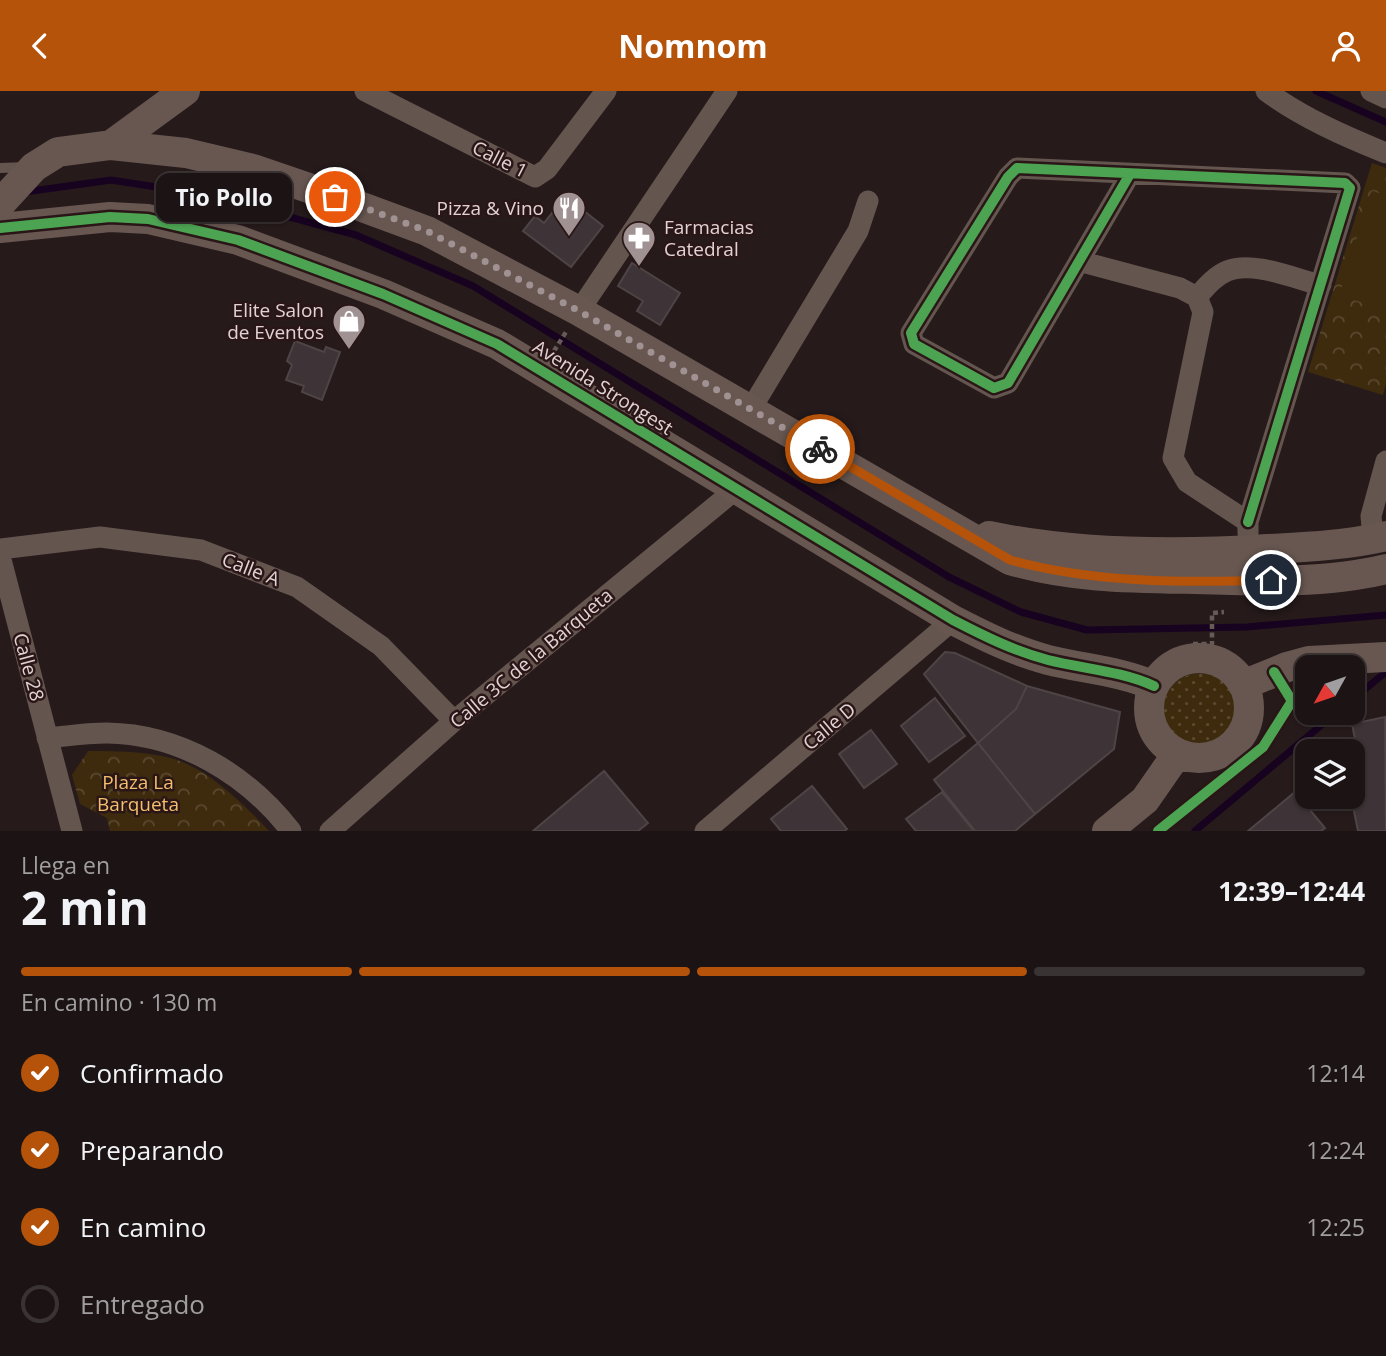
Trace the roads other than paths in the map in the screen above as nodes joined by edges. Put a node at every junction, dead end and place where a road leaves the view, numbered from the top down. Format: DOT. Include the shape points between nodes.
graph roads {
  1 [pos="185,91"];
  2 [pos="606,91"];
  3 [pos="727,91"];
  4 [pos="1266,91"];
  5 [pos="1371,91"];
  6 [pos="376,93"];
  7 [pos="1386,98"];
  8 [pos="111,145"];
  9 [pos="1386,153"];
  10 [pos="18,171"];
  11 [pos="1130,174"];
  12 [pos="868,201"];
  13 [pos="0,204"];
  14 [pos="0,228"];
  15 [pos="1079,261"];
  16 [pos="1321,285"];
  17 [pos="1197,297"];
  18 [pos="576,317"];
  19 [pos="751,409"];
  20 [pos="1386,461"];
  21 [pos="735,490"];
  22 [pos="958,529"];
  23 [pos="1249,536"];
  24 [pos="1380,537"];
  25 [pos="0,549"];
  26 [pos="0,556"];
  27 [pos="1382,570"];
  28 [pos="1252,580"];
  29 [pos="953,620"];
  30 [pos="1386,657"];
  31 [pos="1243,685"];
  32 [pos="1154,686"];
  33 [pos="454,721"];
  34 [pos="47,738"];
  35 [pos="1177,754"];
  36 [pos="72,831"];
  37 [pos="291,831"];
  38 [pos="331,831"];
  39 [pos="705,831"];
  40 [pos="1107,831"];
  1 -- 8 [label="main road"];
  2 -- 6 [label="street, Calle 1" via="547,169 535,177"];
  3 -- 18 [label="street"];
  4 -- 9 [label="street" via="1345,137"];
  5 -- 7 [label="street"];
  8 -- 10 [label="main road" via="58,152"];
  8 -- 18 [label="main road" via="186,153 253,169 427,231"];
  10 -- 13 [label="main road"];
  11 -- 15 [label="street"];
  11 -- 15 [label="street" via="1017,168 911,339 982,382 1000,387 1008,383"];
  11 -- 16 [label="street" via="1345,183 1350,188"];
  12 -- 19 [label="street" via="858,231"];
  14 -- 21 [label="main road, Avenida Strongest" via="110,217 148,219 238,240 383,294 498,344"];
  15 -- 17 [label="street" via="1180,288"];
  16 -- 17 [label="street" via="1252,269 1228,270"];
  16 -- 23 [label="street"];
  17 -- 23 [label="street" via="1203,312 1173,458 1187,482"];
  18 -- 19 [label="main road"];
  19 -- 22 [label="main road"];
  20 -- 24 [label="street" via="1371,516"];
  21 -- 29 [label="main road, Avenida Strongest"];
  21 -- 33 [label="street, Calle 3C de la Barqueta"];
  22 -- 23 [label="main road" via="1062,548 1132,551"];
  22 -- 28 [label="main road" via="1010,560 1079,576"];
  23 -- 24 [label="main road"];
  23 -- 28 [label="main road"];
  24 -- 27 [label="main road"];
  25 -- 33 [label="street, Calle A" via="100,537 201,549 297,587 381,646"];
  26 -- 34 [label="street, Calle 28"];
  27 -- 28 [label="main road"];
  29 -- 32 [label="main road, Avenida Strongest" via="1007,647 1076,667 1134,677"];
  29 -- 39 [label="street, Calle D"];
  30 -- 31 [label="main road" via="1309,661"];
  31 -- 32 [label="main road" via="1224,665 1194,658 1163,672"];
  31 -- 35 [label="main road" via="1249,713 1236,741 1209,757"];
  32 -- 35 [label="main road" via="1149,699 1151,725"];
  33 -- 38 [label="street, Calle 3C de la Barqueta"];
  34 -- 36 [label="street, Calle 28"];
  34 -- 37 [label="street" via="107,733 167,742 222,767 270,804"];
  35 -- 40 [label="main road" via="1150,794"];
}
